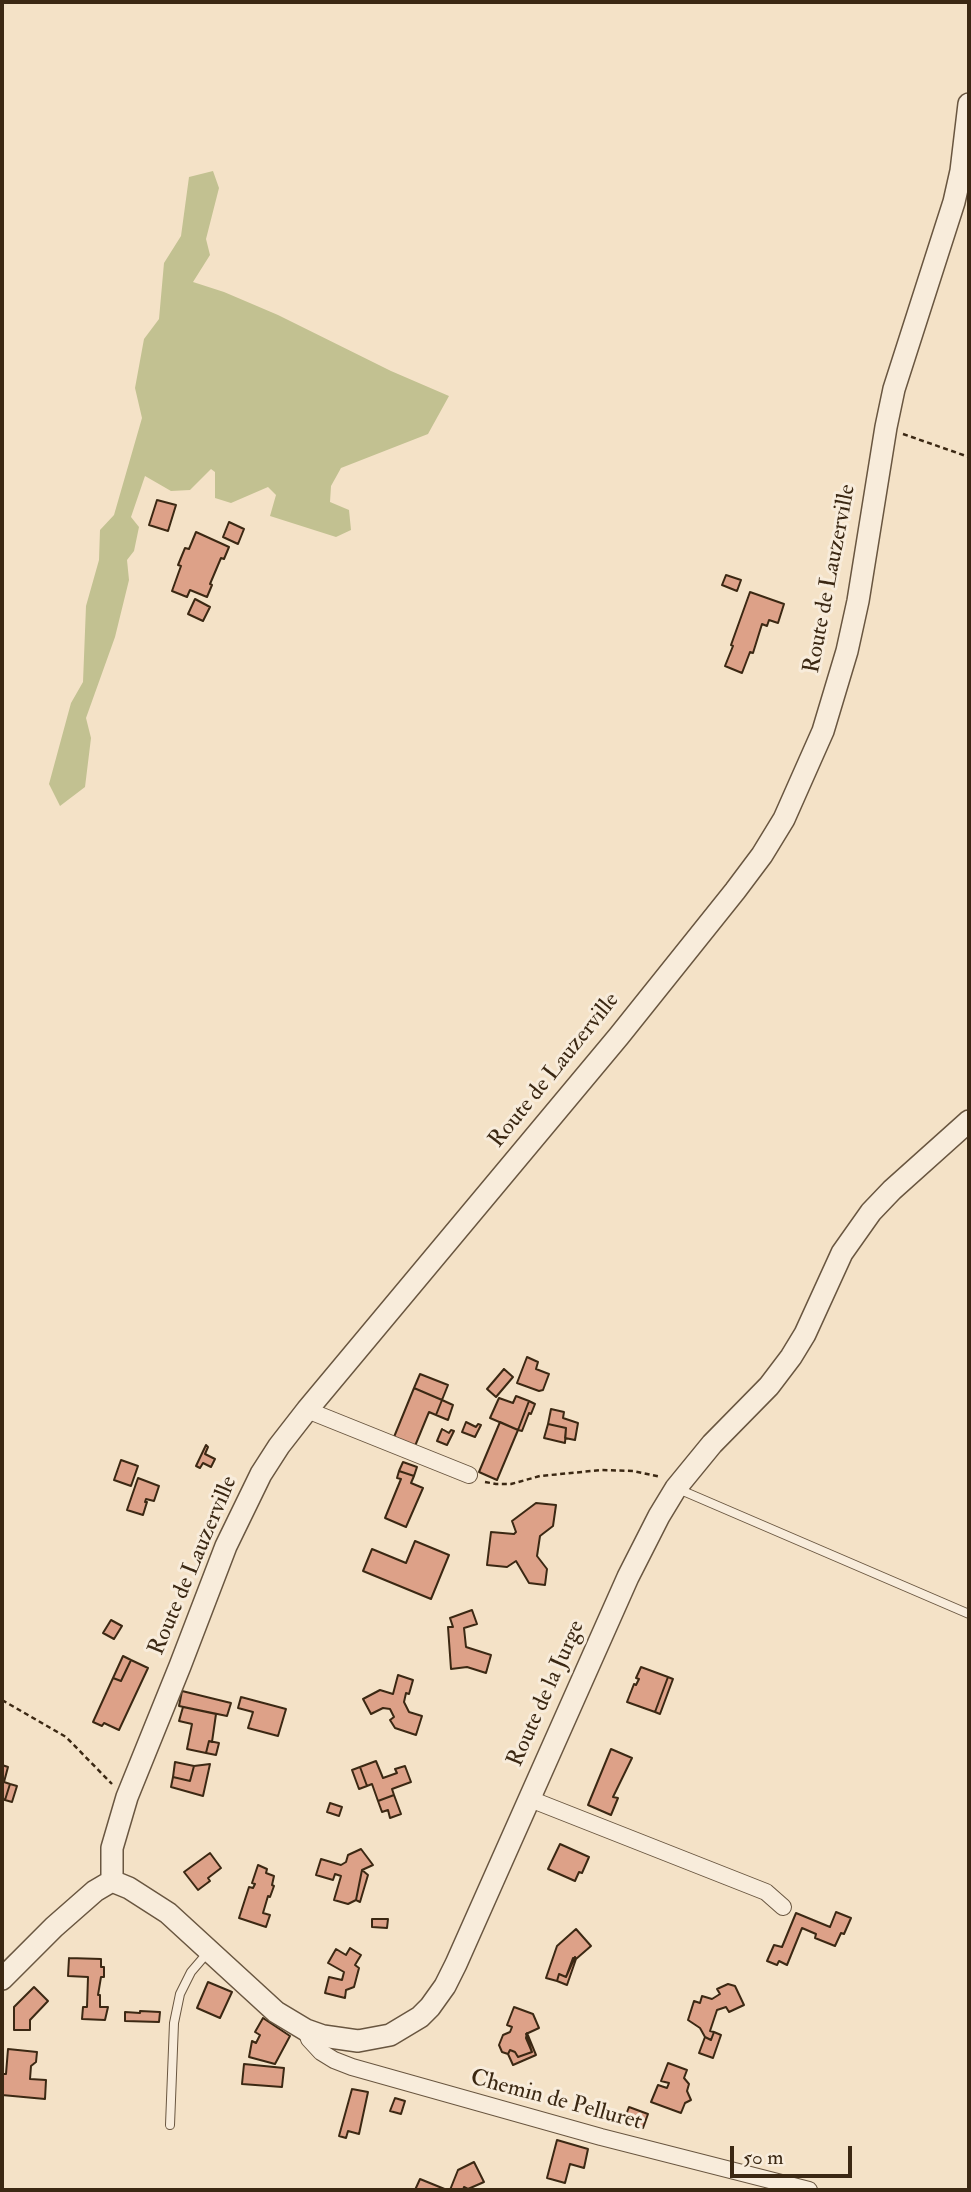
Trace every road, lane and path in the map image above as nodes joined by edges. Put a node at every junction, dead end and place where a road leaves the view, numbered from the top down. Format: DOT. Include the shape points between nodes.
graph roads {
  1 [pos="969,104"];
  2 [pos="886,427"];
  3 [pos="969,457"];
  4 [pos="969,1121"];
  5 [pos="307,1410"];
  6 [pos="469,1475"];
  7 [pos="676,1488"];
  8 [pos="969,1614"];
  9 [pos="2,1700"];
  10 [pos="127,1797"];
  11 [pos="530,1798"];
  12 [pos="112,1881"];
  13 [pos="783,1907"];
  14 [pos="209,1951"];
  15 [pos="2,1979"];
  16 [pos="306,2030"];
  17 [pos="170,2125"];
  18 [pos="809,2190"];
  1 -- 2 [label="street, Route de Lauzerville" via="954,202"];
  2 -- 3 [label="path"];
  2 -- 5 [label="street, Route de Lauzerville" via="847,651 823,731 784,819 735,891 627,1025"];
  4 -- 7 [label="street, Route de la Jurge" via="870,1212 842,1253 791,1357"];
  5 -- 6 [label="street"];
  5 -- 10 [label="street, Route de Lauzerville" via="261,1474 239,1516"];
  6 -- 7 [label="path" via="511,1485 568,1472 633,1471 667,1479"];
  7 -- 8 [label="lane"];
  7 -- 11 [label="street, Route de la Jurge" via="628,1577"];
  9 -- 10 [label="path" via="66,1737"];
  10 -- 12 [label="street, Route de Lauzerville" via="112,1847"];
  11 -- 13 [label="street" via="766,1892"];
  11 -- 16 [label="street, Route de la Jurge" via="456,1964 430,2007 406,2027 376,2039 341,2040"];
  12 -- 14 [label="street, Route de la Jurge" via="168,1913"];
  12 -- 15 [label="street" via="54,1927"];
  14 -- 16 [label="street, Route de la Jurge" via="276,2012"];
  14 -- 17 [label="lane" via="180,1994"];
  16 -- 18 [label="street, Chemin de Pelluret" via="321,2052 352,2067"];
}
